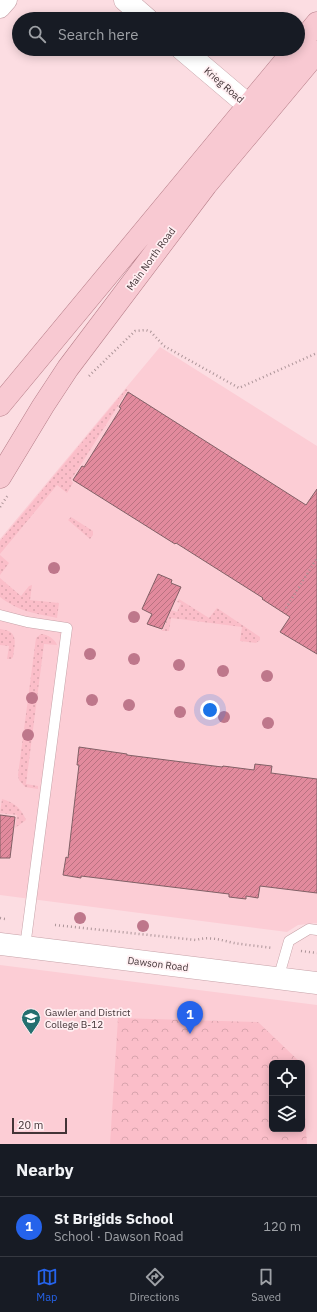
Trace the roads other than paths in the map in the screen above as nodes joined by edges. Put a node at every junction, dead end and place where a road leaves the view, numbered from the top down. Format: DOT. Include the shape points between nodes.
graph roads {
  1 [pos="7,0"];
  2 [pos="125,0"];
  3 [pos="0,8"];
  4 [pos="139,12"];
  5 [pos="317,23"];
  6 [pos="305,38"];
  7 [pos="317,52"];
  8 [pos="190,56"];
  9 [pos="290,56"];
  10 [pos="286,90"];
  11 [pos="248,106"];
  12 [pos="244,139"];
  13 [pos="0,405"];
  14 [pos="0,477"];
  15 [pos="0,614"];
  16 [pos="317,930"];
  17 [pos="0,944"];
  18 [pos="25,947"];
  19 [pos="278,979"];
  20 [pos="317,983"];
  1 -- 3 [label="street"];
  2 -- 4 [label="street"];
  5 -- 6 [label="main road"];
  7 -- 10 [label="main road, Main North Road"];
  8 -- 11 [label="street, Krieg Road"];
  9 -- 11 [label="main road"];
  10 -- 11 [label="main road"];
  10 -- 12 [label="main road, Main North Road"];
  11 -- 12 [label="main road"];
  11 -- 13 [label="main road"];
  12 -- 14 [label="main road, Main North Road" via="206,185 68,368"];
  15 -- 18 [label="lane" via="27,622 67,628"];
  16 -- 19 [label="lane" via="309,929 289,941"];
  17 -- 18 [label="street, Dawson Road"];
  18 -- 19 [label="street, Dawson Road"];
  19 -- 20 [label="street, Dawson Road"];
}
